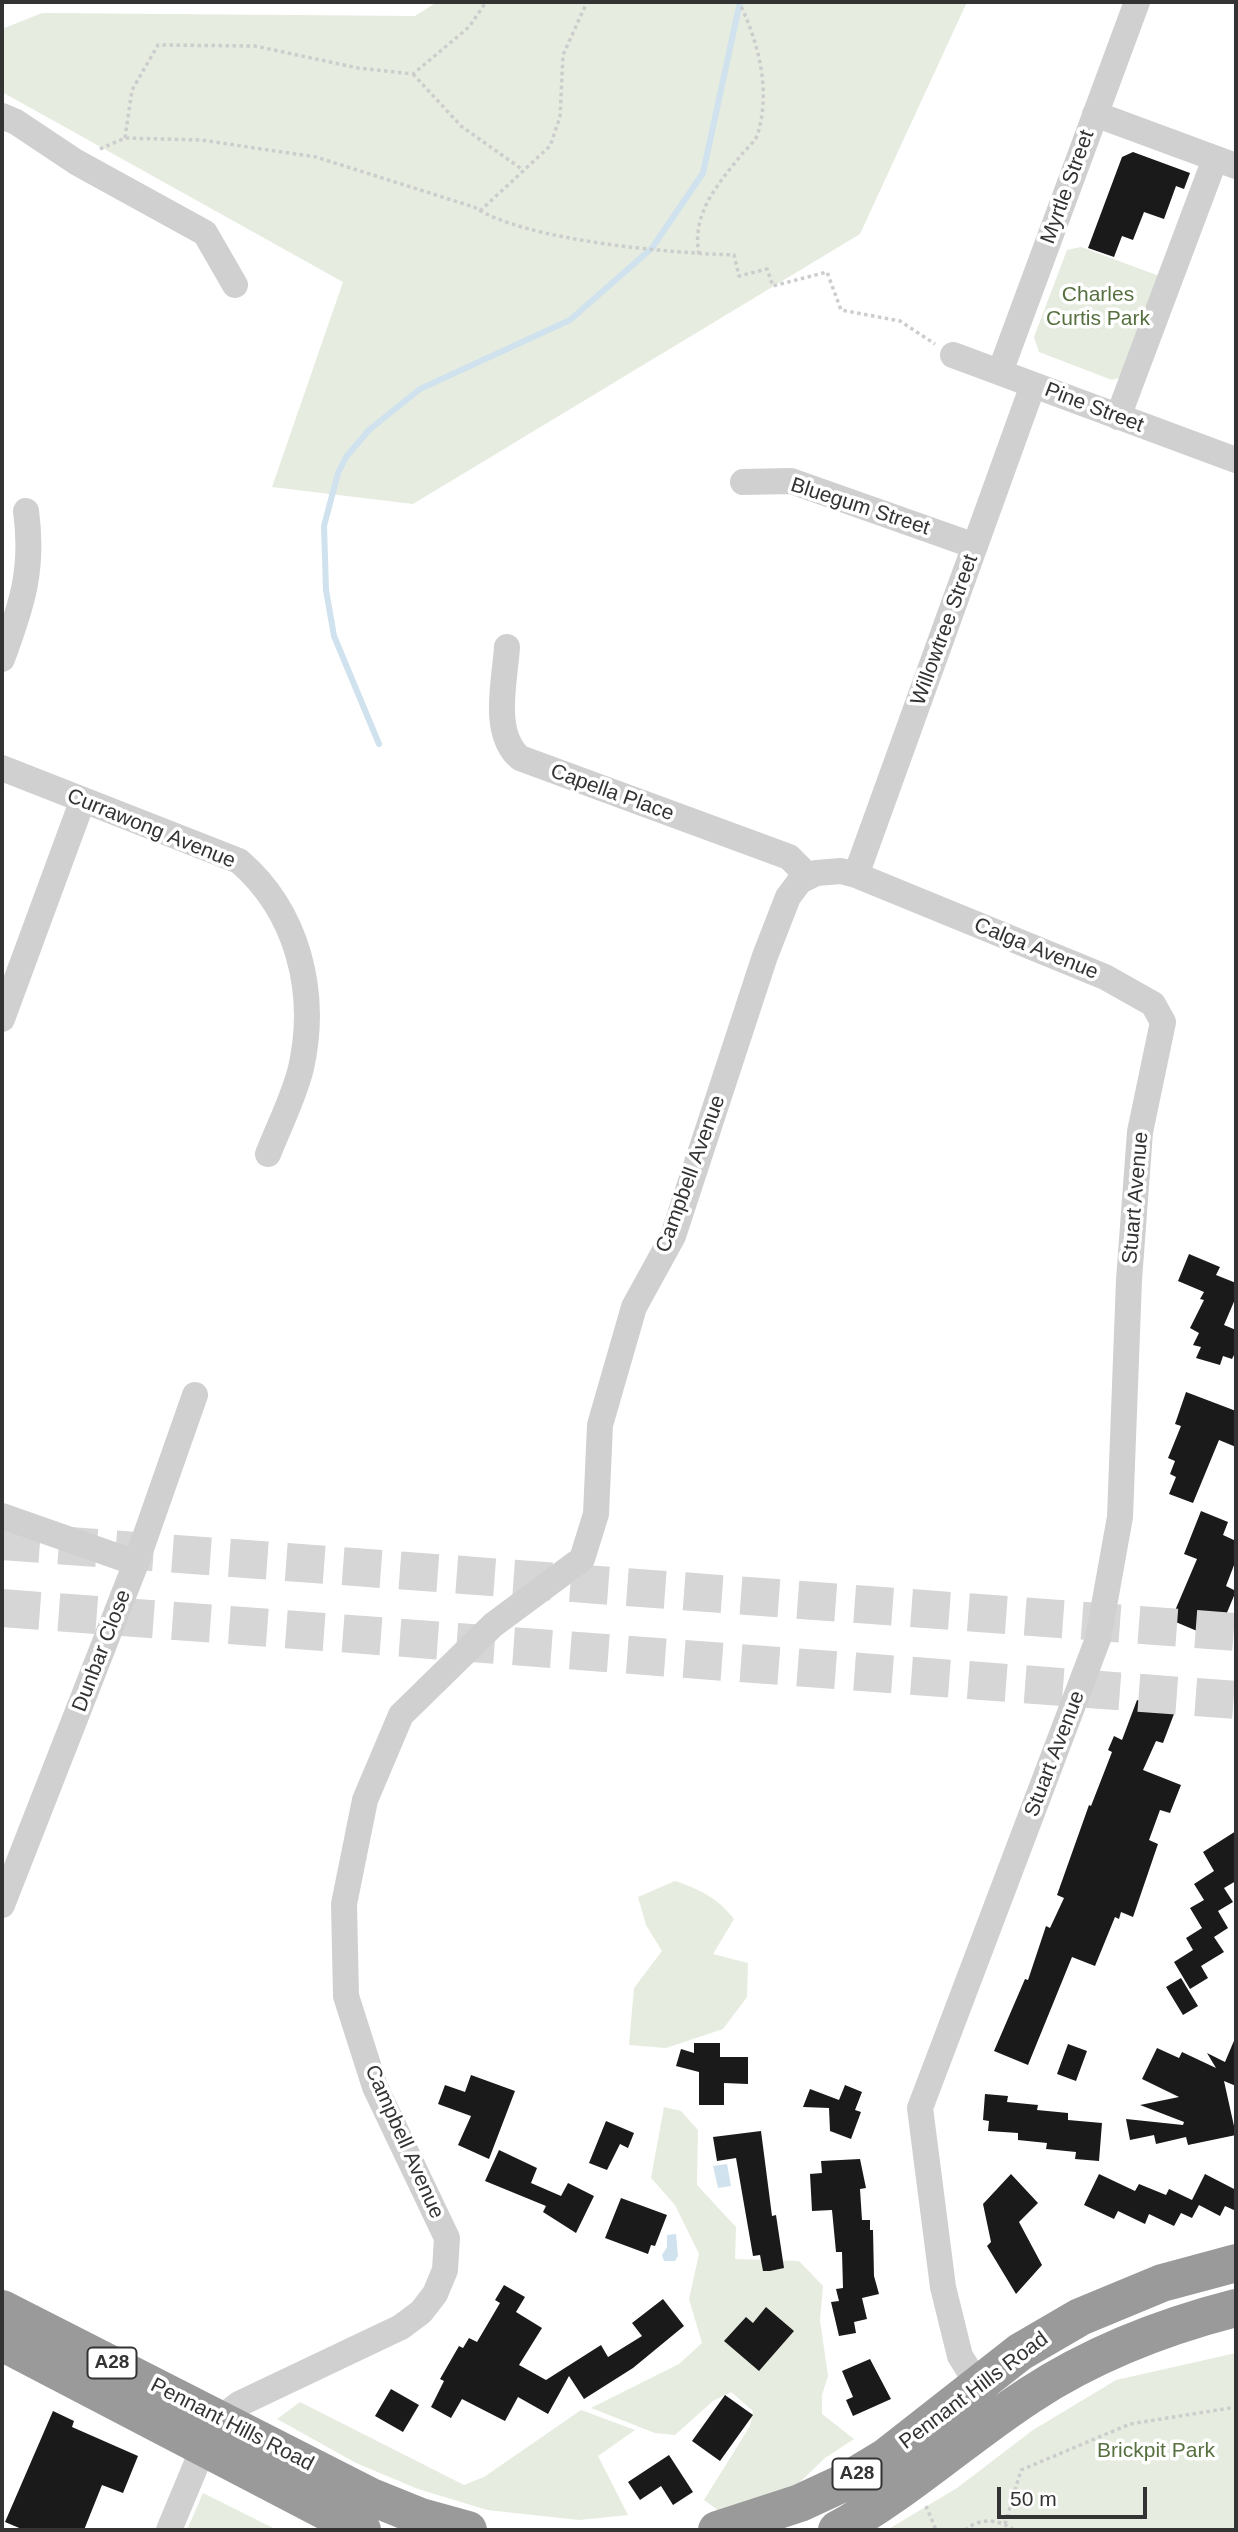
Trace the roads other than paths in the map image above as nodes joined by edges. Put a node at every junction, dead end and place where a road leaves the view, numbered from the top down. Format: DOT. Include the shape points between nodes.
graph roads {
  1 [pos="1137,2"];
  2 [pos="1095,114"];
  3 [pos="2,116"];
  4 [pos="1226,163"];
  5 [pos="235,285"];
  6 [pos="953,355"];
  7 [pos="1000,372"];
  8 [pos="1033,385"];
  9 [pos="1118,417"];
  10 [pos="1236,460"];
  11 [pos="743,482"];
  12 [pos="26,511"];
  13 [pos="975,546"];
  14 [pos="507,647"];
  15 [pos="2,659"];
  16 [pos="2,768"];
  17 [pos="82,802"];
  18 [pos="856,875"];
  19 [pos="808,876"];
  20 [pos="2,1019"];
  21 [pos="1154,1065"];
  22 [pos="268,1154"];
  23 [pos="195,1395"];
  24 [pos="2,1516"];
  25 [pos="136,1563"];
  26 [pos="2,1905"];
  27 [pos="1236,2263"];
  28 [pos="1236,2308"];
  29 [pos="2,2309"];
  30 [pos="2,2342"];
  31 [pos="978,2385"];
  32 [pos="999,2417"];
  33 [pos="212,2433"];
  34 [pos="169,2530"];
  35 [pos="362,2530"];
  36 [pos="468,2530"];
  37 [pos="718,2530"];
  38 [pos="837,2530"];
  1 -- 2 [label="street, Myrtle Street"];
  2 -- 4 [label="street"];
  2 -- 7 [label="street, Myrtle Street"];
  3 -- 5 [label="street" via="205,233"];
  4 -- 9 [label="street"];
  6 -- 7 [label="street, Pine Street"];
  7 -- 8 [label="street, Pine Street"];
  8 -- 9 [label="street, Pine Street"];
  8 -- 13 [label="street, Willowtree Street"];
  9 -- 10 [label="street, Pine Street"];
  11 -- 13 [label="street, Bluegum Street" via="791,481"];
  12 -- 15 [label="street" via="27,582"];
  13 -- 18 [label="street, Willowtree Street"];
  14 -- 19 [label="street, Capella Place" via="502,727 520,758 789,857"];
  16 -- 17 [label="street, Currawong Avenue"];
  17 -- 20 [label="street"];
  17 -- 22 [label="street, Currawong Avenue" via="239,861 275,898 290,926 305,989 305,1045 300,1071"];
  18 -- 19 [label="street" via="828,871"];
  18 -- 21 [label="street, Calga Avenue" via="1105,977 1153,1004 1164,1029"];
  19 -- 33 [label="street, Campbell Avenue" via="788,897 673,1236 634,1307 600,1425 596,1514 582,1559 493,1625 401,1715 365,1800 344,1903 346,1996 375,2087 447,2238 445,2270 435,2294 401,2327 239,2404"];
  21 -- 31 [label="street, Stuart Avenue" via="1140,1132 1133,1201 1120,1517 1098,1639 920,2108 943,2287 960,2356"];
  23 -- 25 [label="street, Dunbar Close"];
  24 -- 25 [label="street"];
  25 -- 26 [label="street, Dunbar Close"];
  27 -- 31 [label="highway, Pennant Hills Road / A28" via="1162,2283 1108,2304 1020,2352"];
  28 -- 32 [label="highway, Pennant Hills Road / A28" via="1136,2337 1076,2367"];
  29 -- 33 [label="highway, Pennant Hills Road / A28"];
  30 -- 33 [label="highway, Pennant Hills Road / A28"];
  31 -- 32 [label="street, Stuart Avenue"];
  31 -- 37 [label="highway, Pennant Hills Road / A28" via="886,2457 843,2483 800,2503"];
  32 -- 38 [label="highway, Pennant Hills Road / A28" via="874,2510"];
  33 -- 34 [label="street"];
  33 -- 35 [label="highway, Pennant Hills Road / A28"];
  33 -- 36 [label="highway, Pennant Hills Road / A28" via="421,2517"];
}
